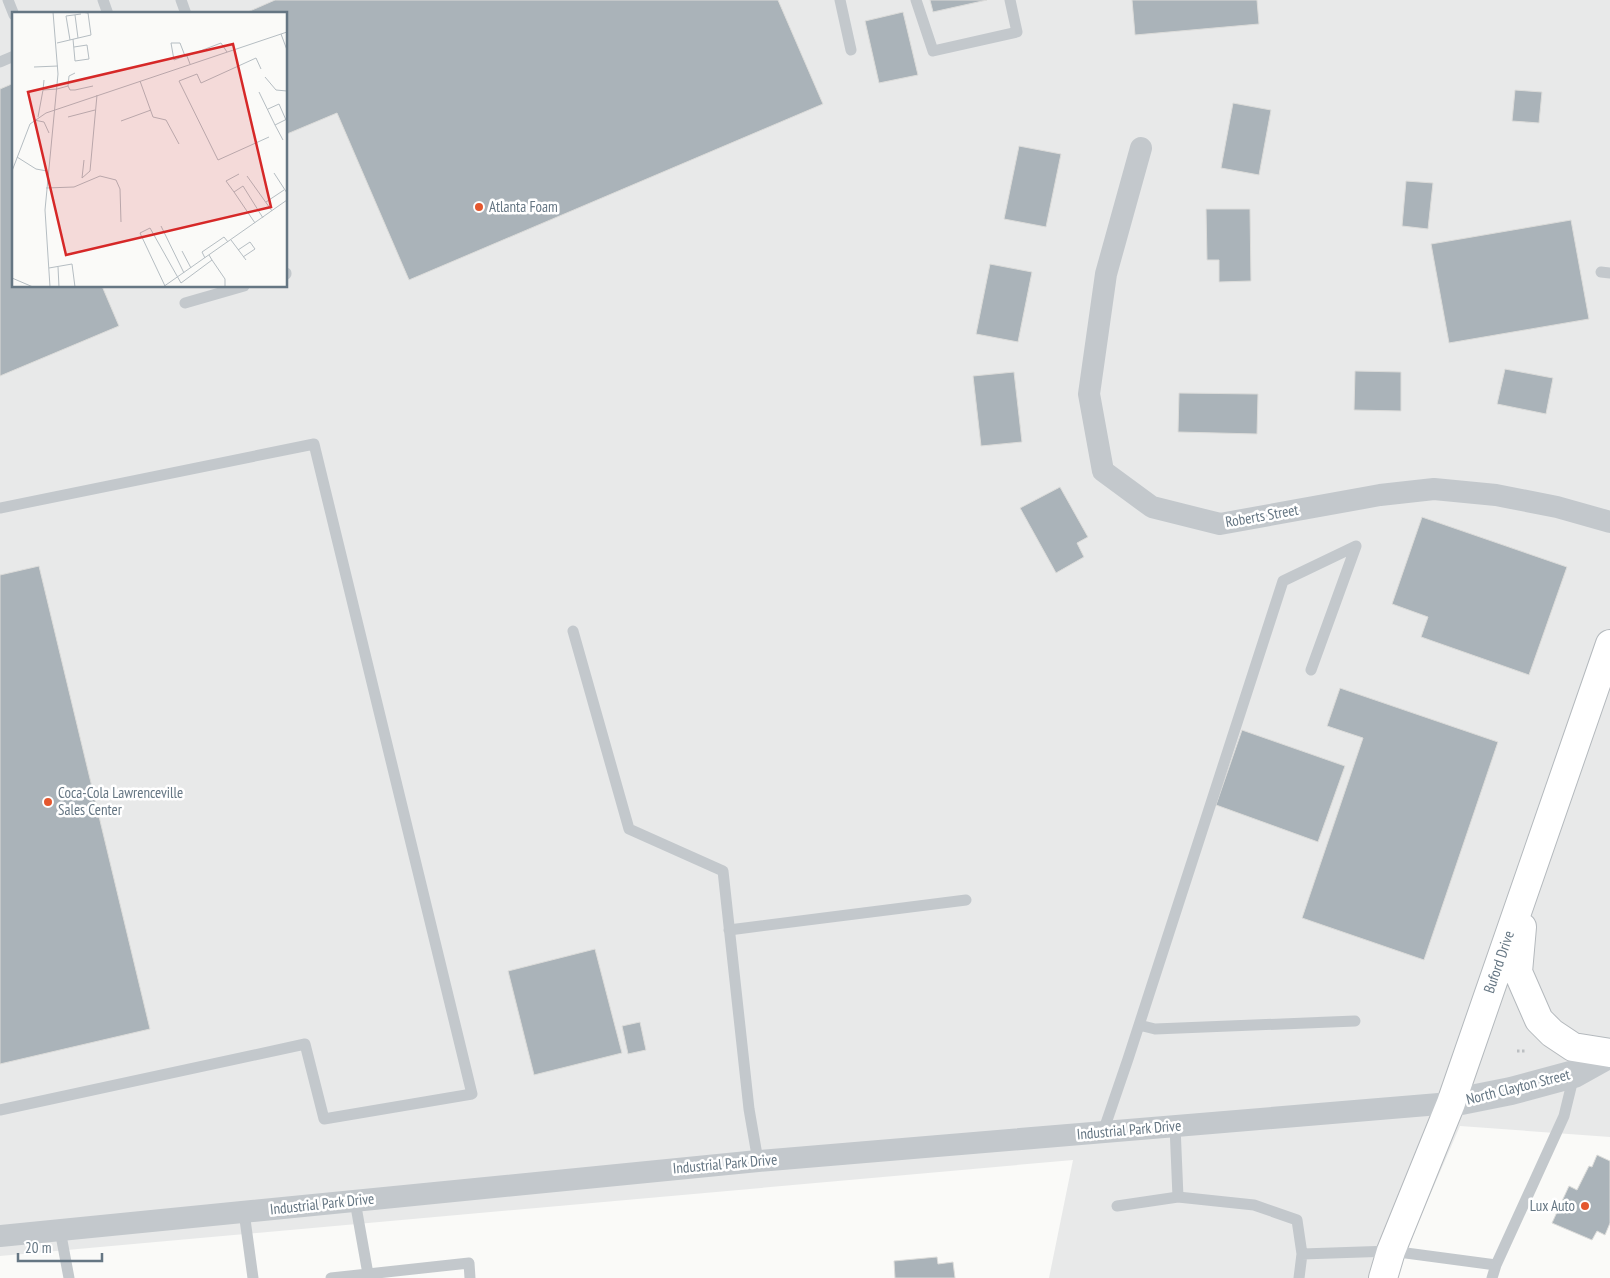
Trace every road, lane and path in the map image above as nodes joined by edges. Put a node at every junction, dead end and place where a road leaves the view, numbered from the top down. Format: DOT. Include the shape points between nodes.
graph roads {
  1 [pos="8,0"];
  2 [pos="103,0"];
  3 [pos="181,0"];
  4 [pos="840,0"];
  5 [pos="916,0"];
  6 [pos="1010,0"];
  7 [pos="13,12"];
  8 [pos="107,12"];
  9 [pos="185,12"];
  10 [pos="850,50"];
  11 [pos="12,57"];
  12 [pos="0,62"];
  13 [pos="1141,148"];
  14 [pos="237,288"];
  15 [pos="185,303"];
  16 [pos="0,508"];
  17 [pos="1610,522"];
  18 [pos="573,631"];
  19 [pos="1609,653"];
  20 [pos="1311,670"];
  21 [pos="1526,886"];
  22 [pos="966,900"];
  23 [pos="730,930"];
  24 [pos="1355,1021"];
  25 [pos="1139,1026"];
  26 [pos="1517,1051"];
  27 [pos="1527,1051"];
  28 [pos="1610,1053"];
  29 [pos="1574,1074"];
  30 [pos="1451,1103"];
  31 [pos="0,1110"];
  32 [pos="1175,1126"];
  33 [pos="1103,1132"];
  34 [pos="758,1161"];
  35 [pos="1178,1197"];
  36 [pos="355,1201"];
  37 [pos="1116,1206"];
  38 [pos="244,1212"];
  39 [pos="60,1230"];
  40 [pos="0,1236"];
  41 [pos="1391,1251"];
  42 [pos="1302,1254"];
  43 [pos="1496,1265"];
  44 [pos="368,1274"];
  45 [pos="384,1275"];
  46 [pos="69,1278"];
  47 [pos="253,1278"];
  48 [pos="331,1278"];
  49 [pos="470,1278"];
  50 [pos="1299,1278"];
  51 [pos="1383,1278"];
  52 [pos="1492,1278"];
  1 -- 7 [label="lane"];
  2 -- 8 [label="lane"];
  3 -- 9 [label="lane"];
  4 -- 10 [label="lane"];
  5 -- 6 [label="lane" via="933,51 1017,32"];
  11 -- 12 [label="lane"];
  13 -- 17 [label="street, Roberts Street" via="1106,274 1089,394 1103,471 1152,507 1220,524 1380,495 1434,489 1496,495"];
  14 -- 15 [label="lane"];
  16 -- 31 [label="lane" via="314,444 472,1094 324,1119 305,1044"];
  18 -- 23 [label="lane" via="629,829 723,871"];
  19 -- 21 [label="highway, Buford Drive"];
  20 -- 25 [label="lane" via="1356,546 1283,581"];
  21 -- 28 [label="highway" via="1518,972 1535,1013 1552,1033 1573,1047"];
  21 -- 30 [label="highway, Buford Drive"];
  22 -- 23 [label="lane"];
  23 -- 34 [label="lane" via="749,1109"];
  24 -- 25 [label="lane" via="1155,1029"];
  25 -- 33 [label="lane"];
  26 -- 27 [label="path"];
  28 -- 29 [label="street, North Clayton Street"];
  29 -- 30 [label="street, North Clayton Street"];
  29 -- 43 [label="lane" via="1564,1116"];
  30 -- 32 [label="street, Industrial Park Drive"];
  30 -- 41 [label="highway, Buford Drive"];
  32 -- 33 [label="street, Industrial Park Drive"];
  32 -- 35 [label="lane"];
  33 -- 34 [label="street, Industrial Park Drive"];
  34 -- 36 [label="street, Industrial Park Drive"];
  35 -- 37 [label="lane"];
  35 -- 42 [label="lane" via="1254,1205 1297,1220"];
  36 -- 38 [label="street, Industrial Park Drive"];
  36 -- 44 [label="lane"];
  38 -- 39 [label="street, Industrial Park Drive"];
  38 -- 47 [label="lane"];
  39 -- 40 [label="street, Industrial Park Drive"];
  39 -- 46 [label="lane"];
  41 -- 42 [label="lane"];
  41 -- 43 [label="lane"];
  41 -- 51 [label="highway, Buford Drive"];
  42 -- 50 [label="lane"];
  43 -- 52 [label="lane"];
  44 -- 45 [label="lane"];
  44 -- 48 [label="lane"];
  45 -- 49 [label="lane" via="469,1263"];
}
